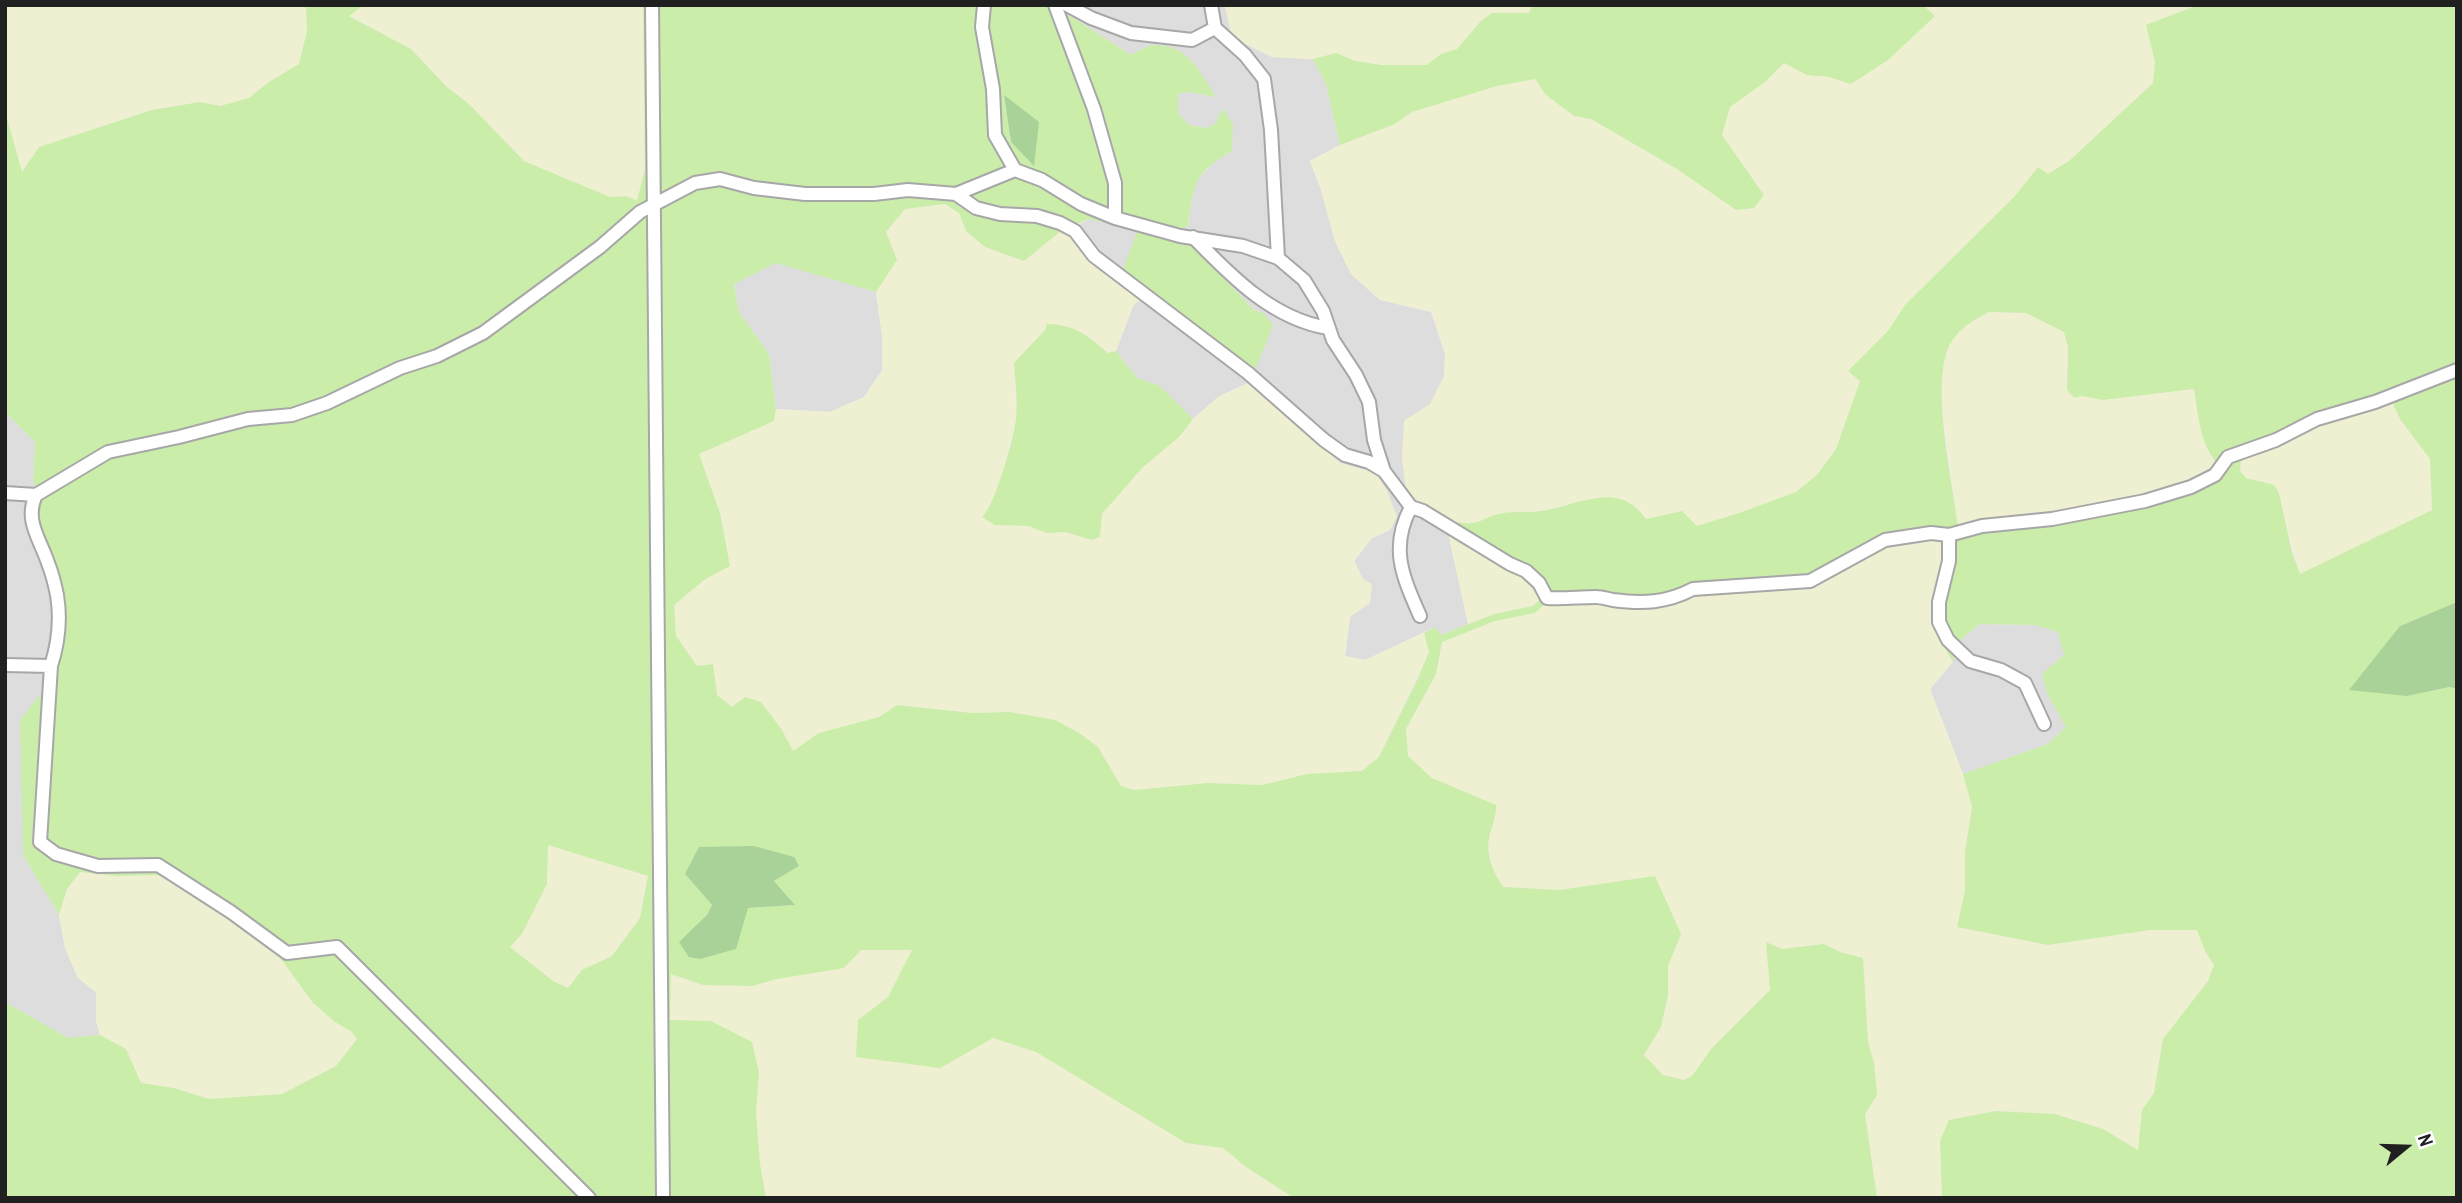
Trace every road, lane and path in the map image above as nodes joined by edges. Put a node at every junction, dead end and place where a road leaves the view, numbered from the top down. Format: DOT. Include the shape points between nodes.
graph roads {
  1 [pos="652,5"];
  2 [pos="984,5"];
  3 [pos="1055,5"];
  4 [pos="1067,5"];
  5 [pos="1211,5"];
  6 [pos="1215,28"];
  7 [pos="1015,170"];
  8 [pos="956,194"];
  9 [pos="653,203"];
  10 [pos="1115,218"];
  11 [pos="1192,237"];
  12 [pos="1278,258"];
  13 [pos="1328,328"];
  14 [pos="2457,370"];
  15 [pos="1384,471"];
  16 [pos="5,493"];
  17 [pos="36,495"];
  18 [pos="1411,507"];
  19 [pos="1949,535"];
  20 [pos="1420,617"];
  21 [pos="5,665"];
  22 [pos="51,666"];
  23 [pos="2044,724"];
  24 [pos="589,1198"];
  25 [pos="663,1198"];
  1 -- 9 [label="street"];
  2 -- 7 [label="street" via="982,27 993,89 995,135"];
  3 -- 10 [label="street" via="1094,109 1115,183"];
  4 -- 6 [label="street" via="1131,33 1192,40"];
  5 -- 6 [label="street"];
  6 -- 12 [label="street" via="1264,79"];
  7 -- 8 [label="street"];
  7 -- 10 [label="street"];
  8 -- 9 [label="street" via="908,190 805,194 720,179 695,183"];
  8 -- 15 [label="street" via="976,208 1037,216 1075,231 1094,256 1248,373 1324,440 1345,455"];
  9 -- 17 [label="street" via="483,333 437,356 292,415 248,419 108,452"];
  9 -- 25 [label="street"];
  10 -- 11 [label="street"];
  11 -- 12 [label="street"];
  11 -- 13 [label="street" via="1267,305 1309,325"];
  12 -- 13 [label="street" via="1304,280"];
  13 -- 15 [label="street" via="1369,402"];
  14 -- 19 [label="street" via="2317,419 2228,457 2216,475 2192,487 2145,501"];
  15 -- 18 [label="street"];
  16 -- 17 [label="street"];
  17 -- 22 [label="street" via="30,508 35,534 57,596 58,643"];
  18 -- 19 [label="street" via="1526,571 1547,598 1661,602 1693,589 1810,581 1885,540"];
  18 -- 20 [label="street" via="1403,522 1401,571"];
  19 -- 23 [label="street" via="1949,561 1939,602 1940,622 1948,640 1970,661 2025,683"];
  21 -- 22 [label="street"];
  22 -- 24 [label="street" via="40,842 56,854 98,866 158,865 287,953 337,947"];
}
